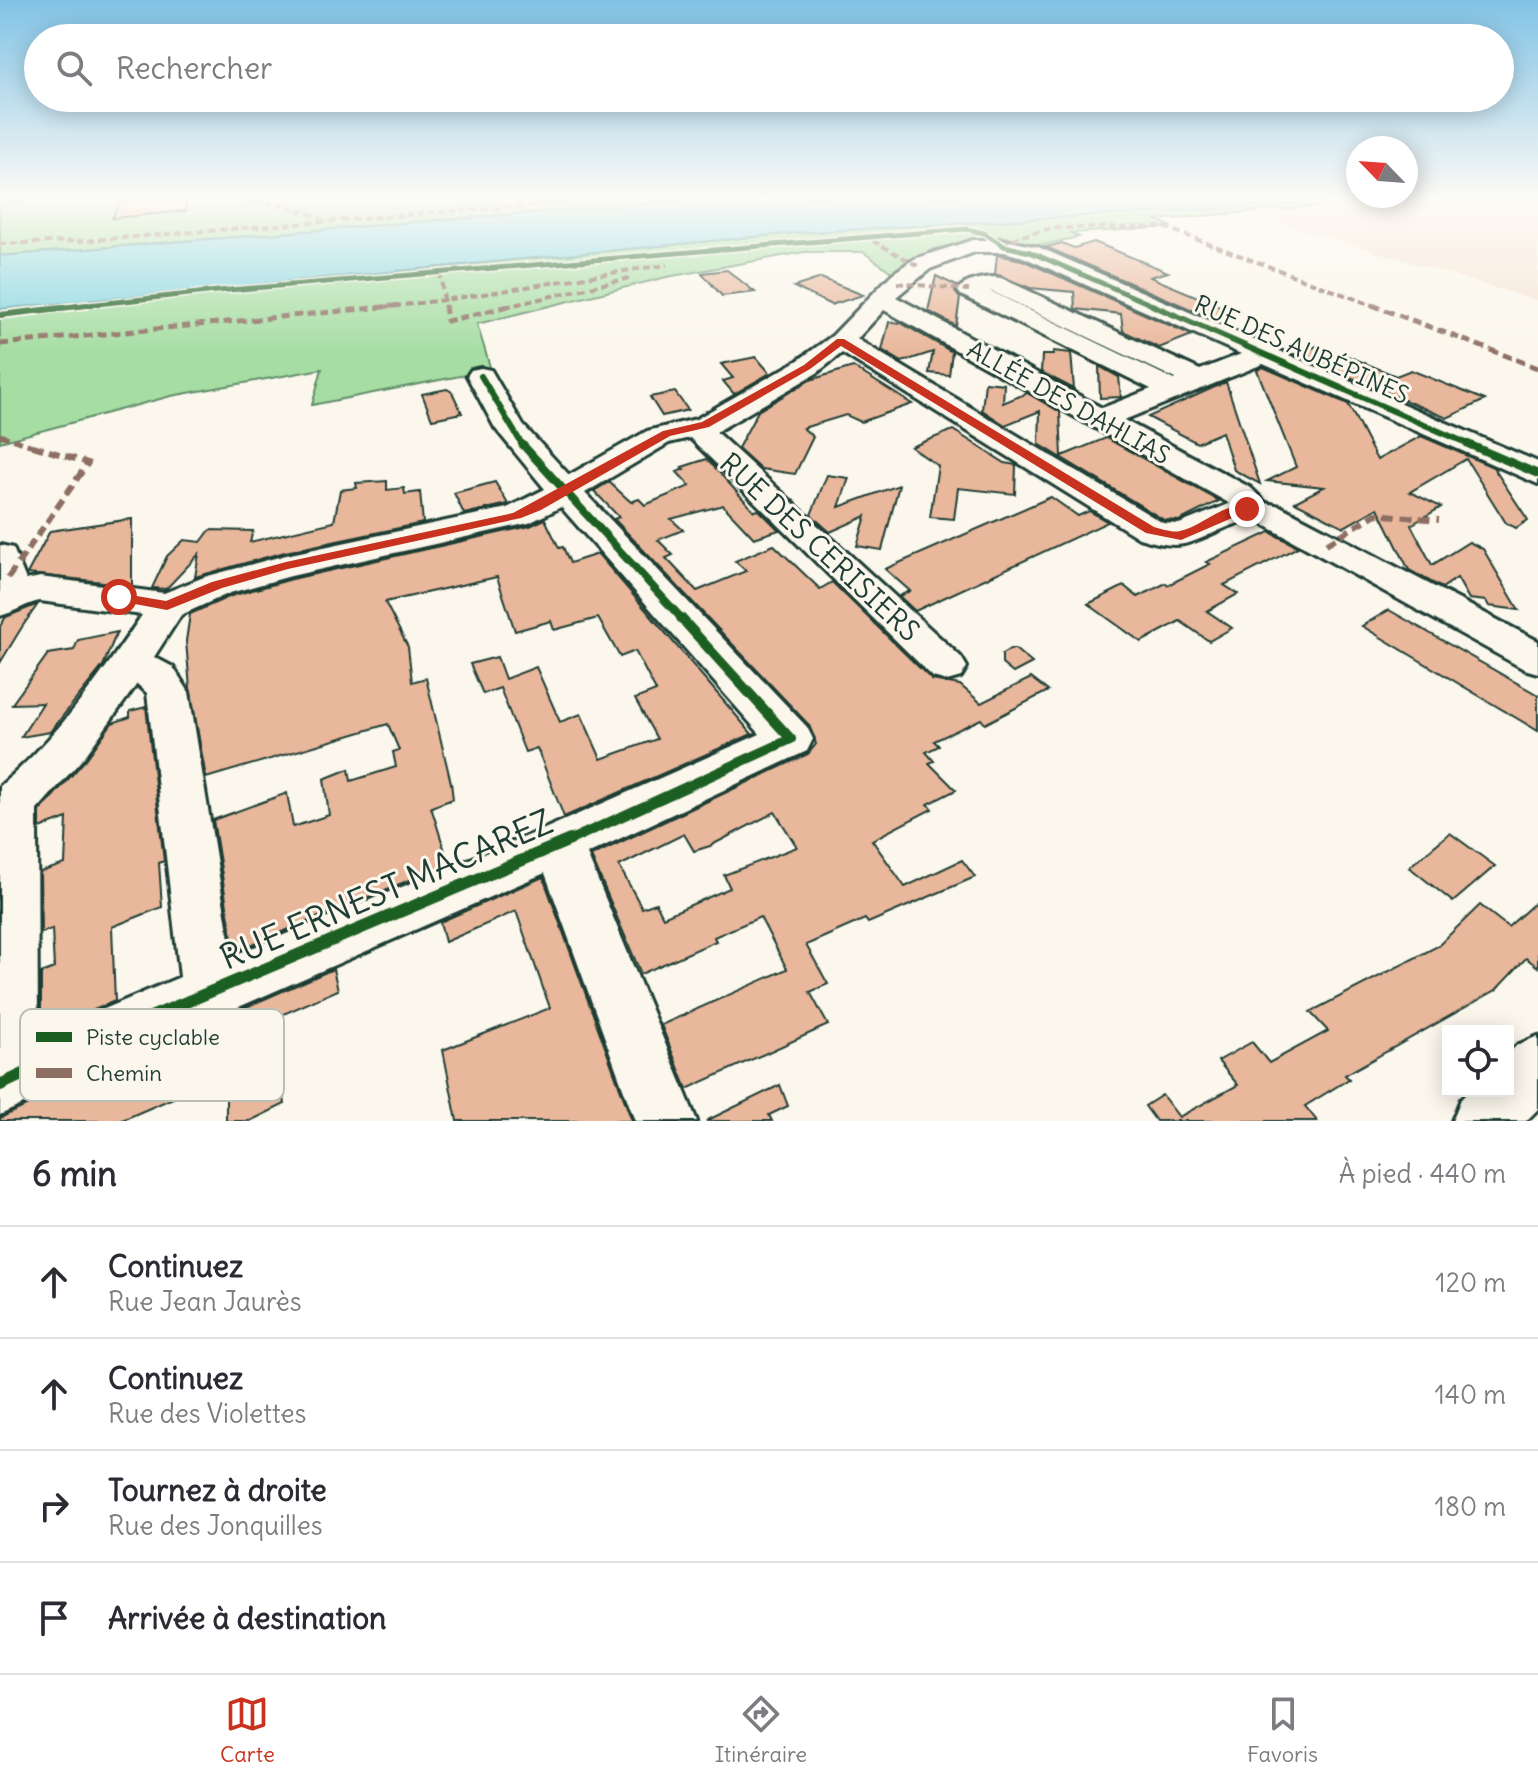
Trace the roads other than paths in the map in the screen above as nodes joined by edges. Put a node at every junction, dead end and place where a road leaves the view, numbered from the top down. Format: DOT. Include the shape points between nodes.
graph roads {
  1 [pos="960,249"];
  2 [pos="1018,249"];
  3 [pos="881,299"];
  4 [pos="841,341"];
  5 [pos="1264,354"];
  6 [pos="481,376"];
  7 [pos="1186,385"];
  8 [pos="1101,419"];
  9 [pos="706,425"];
  10 [pos="1538,474"];
  11 [pos="564,492"];
  12 [pos="1254,509"];
  13 [pos="0,556"];
  14 [pos="6,599"];
  15 [pos="167,606"];
  16 [pos="1538,659"];
  17 [pos="131,663"];
  18 [pos="947,667"];
  19 [pos="7,809"];
  20 [pos="559,845"];
  21 [pos="210,992"];
  22 [pos="172,1009"];
  23 [pos="1538,1066"];
  24 [pos="4,1083"];
  25 [pos="666,1121"];
  26 [pos="1483,1121"];
  1 -- 3 [label="street, RUE DES AUBÉPINES" via="905,275"];
  2 -- 5 [label="street, RUE DES AUBÉPINES"];
  3 -- 4 [label="street, RUE DES AUBÉPINES"];
  3 -- 8 [label="street, ALLÉE DES DAHLIAS"];
  4 -- 9 [label="street, RUE DES AUBÉPINES" via="807,367"];
  4 -- 12 [label="street" via="1151,531 1181,536 1237,510"];
  5 -- 7 [label="street"];
  5 -- 10 [label="street, RUE DES AUBÉPINES"];
  6 -- 11 [label="street" via="510,428"];
  7 -- 7 [label="street" via="993,283 969,290"];
  7 -- 8 [label="street"];
  8 -- 12 [label="street, ALLÉE DES DAHLIAS" via="1239,495"];
  9 -- 11 [label="street, RUE DES AUBÉPINES" via="667,433"];
  9 -- 18 [label="street, RUE DES CERISIERS" via="701,432 706,440"];
  11 -- 15 [label="street, RUE DES AUBÉPINES" via="517,516 273,569"];
  11 -- 20 [label="street, RUE ERNEST MACAREZ" via="791,739"];
  12 -- 16 [label="street, ALLÉE DES DAHLIAS" via="1274,515"];
  13 -- 14 [label="street"];
  14 -- 15 [label="street" via="40,589"];
  15 -- 17 [label="street"];
  17 -- 19 [label="street"];
  17 -- 21 [label="street" via="158,677 168,692"];
  19 -- 24 [label="street"];
  20 -- 21 [label="street, RUE ERNEST MACAREZ"];
  20 -- 25 [label="street"];
  21 -- 22 [label="street, RUE ERNEST MACAREZ"];
  23 -- 26 [label="street"];
}
